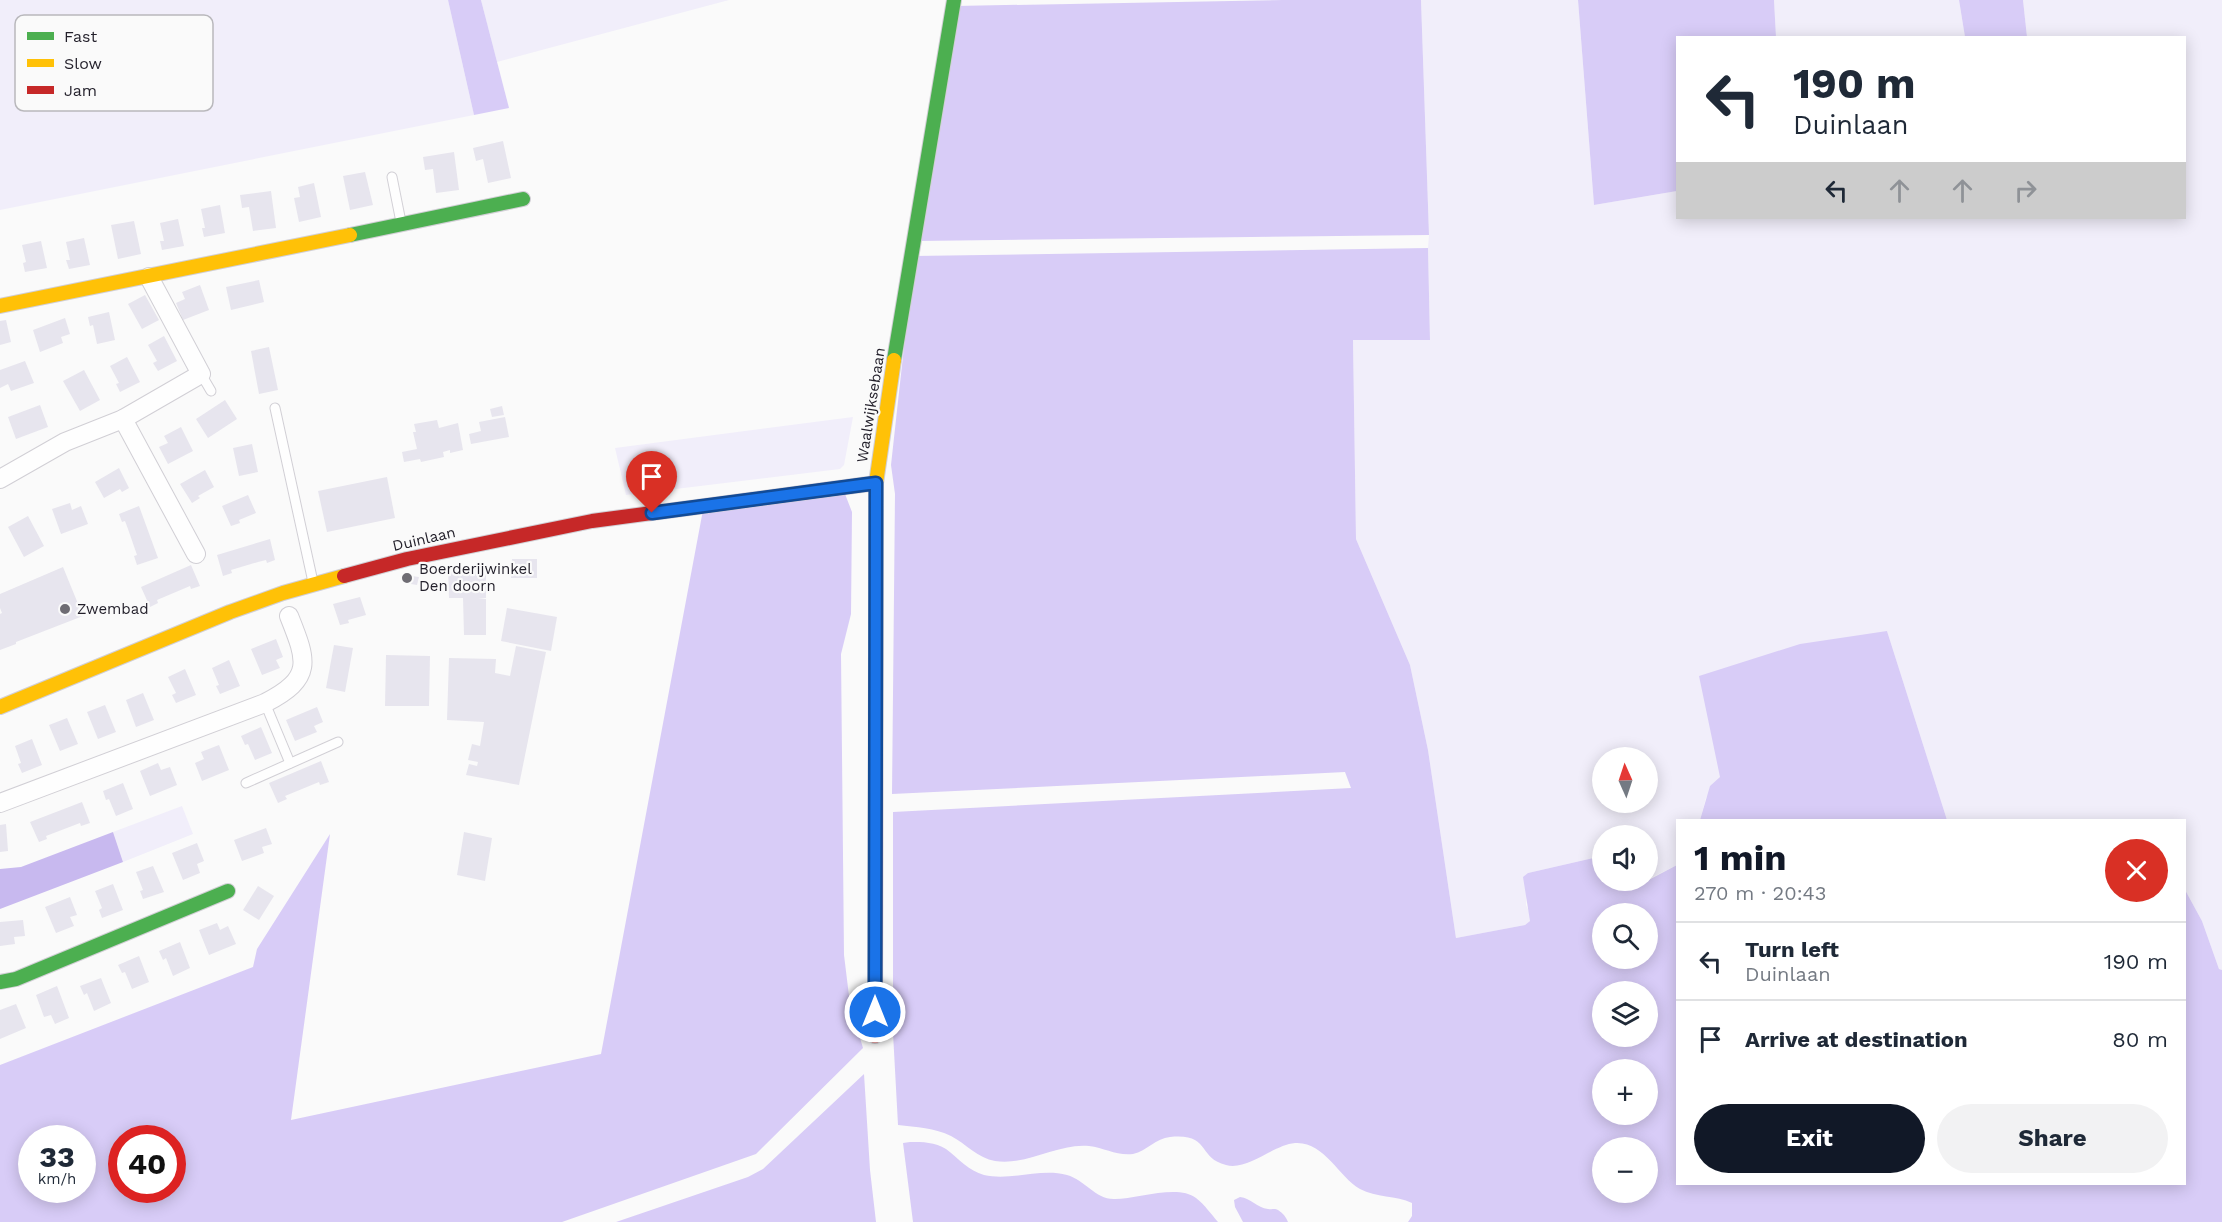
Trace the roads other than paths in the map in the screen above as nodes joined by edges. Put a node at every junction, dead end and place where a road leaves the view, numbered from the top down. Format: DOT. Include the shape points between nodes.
graph roads {
  1 [pos="954,0"];
  2 [pos="392,177"];
  3 [pos="523,199"];
  4 [pos="402,224"];
  5 [pos="149,277"];
  6 [pos="0,306"];
  7 [pos="201,374"];
  8 [pos="211,391"];
  9 [pos="275,408"];
  10 [pos="123,419"];
  11 [pos="2,474"];
  12 [pos="876,483"];
  13 [pos="196,554"];
  14 [pos="313,584"];
  15 [pos="289,616"];
  16 [pos="265,703"];
  17 [pos="0,707"];
  18 [pos="338,742"];
  19 [pos="290,763"];
  20 [pos="246,783"];
  21 [pos="0,803"];
  22 [pos="228,891"];
  23 [pos="0,982"];
  24 [pos="875,1036"];
  1 -- 12 [label="street, Waalwijksebaan"];
  2 -- 4 [label="lane"];
  3 -- 4 [label="street"];
  4 -- 5 [label="street"];
  5 -- 6 [label="street"];
  5 -- 7 [label="street"];
  7 -- 8 [label="lane"];
  7 -- 10 [label="street"];
  9 -- 14 [label="lane"];
  10 -- 11 [label="street" via="65,442"];
  10 -- 13 [label="street"];
  12 -- 14 [label="street, Duinlaan" via="592,521 406,559"];
  12 -- 24 [label="street, Waalwijksebaan"];
  14 -- 17 [label="street, Duinlaan" via="230,612"];
  15 -- 16 [label="street" via="302,648 303,663 294,685"];
  16 -- 19 [label="lane"];
  16 -- 21 [label="street"];
  18 -- 19 [label="lane"];
  19 -- 20 [label="lane"];
  22 -- 23 [label="street" via="16,980"];
}
